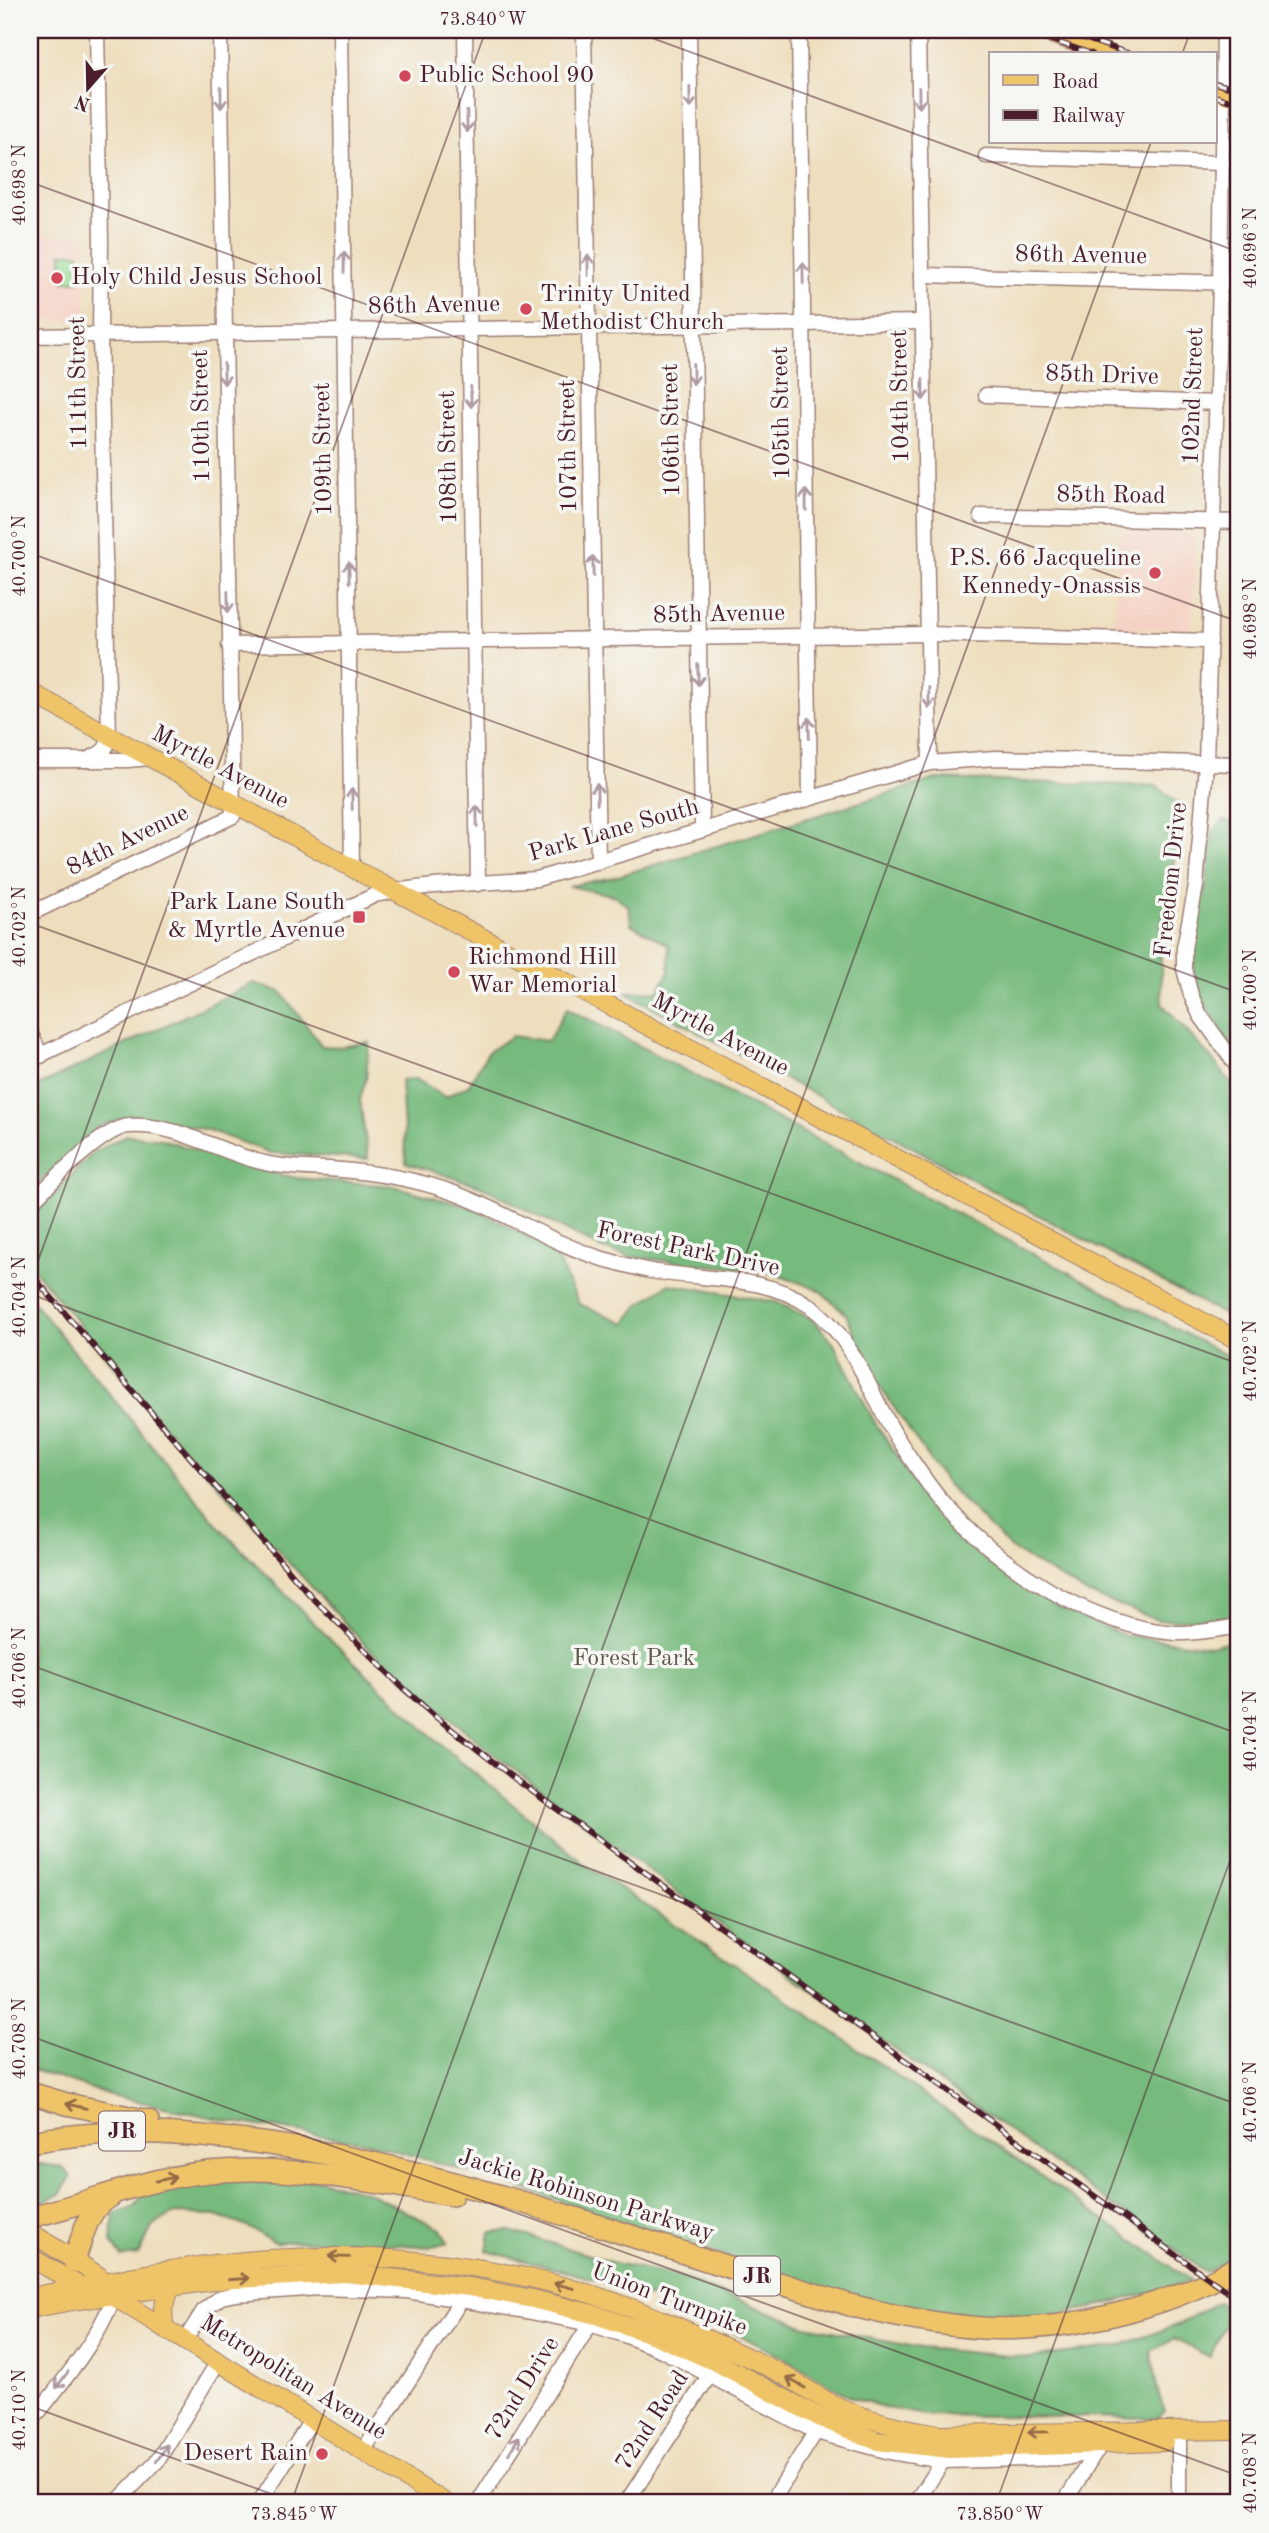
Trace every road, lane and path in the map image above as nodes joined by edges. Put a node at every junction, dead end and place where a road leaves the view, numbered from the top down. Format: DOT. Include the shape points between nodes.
graph roads {
  1 [pos="97,30"];
  2 [pos="220,30"];
  3 [pos="340,30"];
  4 [pos="465,30"];
  5 [pos="584,30"];
  6 [pos="689,30"];
  7 [pos="799,30"];
  8 [pos="918,30"];
  9 [pos="1039,30"];
  10 [pos="1224,30"];
  11 [pos="1104,52"];
  12 [pos="1226,94"];
  13 [pos="986,156"];
  14 [pos="1223,163"];
  15 [pos="922,275"];
  16 [pos="1220,282"];
  17 [pos="1239,283"];
  18 [pos="922,322"];
  19 [pos="803,324"];
  20 [pos="693,325"];
  21 [pos="590,327"];
  22 [pos="470,329"];
  23 [pos="345,330"];
  24 [pos="223,333"];
  25 [pos="100,335"];
  26 [pos="30,336"];
  27 [pos="986,395"];
  28 [pos="1217,403"];
  29 [pos="981,516"];
  30 [pos="1214,521"];
  31 [pos="1239,522"];
  32 [pos="927,634"];
  33 [pos="808,636"];
  34 [pos="697,637"];
  35 [pos="594,639"];
  36 [pos="475,640"];
  37 [pos="1210,641"];
  38 [pos="351,643"];
  39 [pos="229,645"];
  40 [pos="30,692"];
  41 [pos="108,736"];
  42 [pos="149,758"];
  43 [pos="30,760"];
  44 [pos="86,760"];
  45 [pos="930,762"];
  46 [pos="1206,764"];
  47 [pos="1239,764"];
  48 [pos="810,796"];
  49 [pos="231,801"];
  50 [pos="702,829"];
  51 [pos="598,862"];
  52 [pos="352,867"];
  53 [pos="478,884"];
  54 [pos="397,890"];
  55 [pos="30,914"];
  56 [pos="30,1032"];
  57 [pos="35,1058"];
  58 [pos="1239,1069"];
  59 [pos="30,1204"];
  60 [pos="1239,1341"];
  61 [pos="1239,1626"];
  62 [pos="30,2093"];
  63 [pos="214,2137"];
  64 [pos="30,2142"];
  65 [pos="30,2155"];
  66 [pos="120,2191"];
  67 [pos="452,2194"];
  68 [pos="30,2217"];
  69 [pos="30,2232"];
  70 [pos="30,2242"];
  71 [pos="66,2255"];
  72 [pos="30,2257"];
  73 [pos="1239,2266"];
  74 [pos="1239,2282"];
  75 [pos="171,2287"];
  76 [pos="80,2288"];
  77 [pos="109,2289"];
  78 [pos="466,2294"];
  79 [pos="30,2298"];
  80 [pos="605,2298"];
  81 [pos="30,2309"];
  82 [pos="593,2320"];
  83 [pos="164,2327"];
  84 [pos="185,2340"];
  85 [pos="219,2361"];
  86 [pos="714,2369"];
  87 [pos="835,2405"];
  88 [pos="312,2419"];
  89 [pos="30,2423"];
  90 [pos="820,2426"];
  91 [pos="1239,2430"];
  92 [pos="1179,2436"];
  93 [pos="1239,2442"];
  94 [pos="1098,2448"];
  95 [pos="363,2451"];
  96 [pos="946,2455"];
  97 [pos="439,2501"];
  98 [pos="116,2503"];
  99 [pos="259,2503"];
  100 [pos="478,2503"];
  101 [pos="626,2503"];
  102 [pos="771,2503"];
  103 [pos="916,2503"];
  104 [pos="1064,2503"];
  105 [pos="1179,2503"];
  1 -- 25 [label="street, 111th Street"];
  2 -- 24 [label="street, 110th Street, one-way"];
  23 -- 3 [label="street, 109th Street, one-way"];
  4 -- 22 [label="street, 108th Street, one-way"];
  21 -- 5 [label="street, 107th Street, one-way"];
  6 -- 20 [label="street, 106th Street, one-way"];
  19 -- 7 [label="street, 105th Street, one-way"];
  8 -- 15 [label="street, 104th Street, one-way"];
  9 -- 11 [label="main road"];
  10 -- 12 [label="street, 102nd Street"];
  12 -- 14 [label="street, 102nd Street"];
  13 -- 14 [label="street"];
  14 -- 16 [label="street, 102nd Street"];
  15 -- 16 [label="street, 86th Avenue"];
  15 -- 18 [label="street, 104th Street"];
  16 -- 17 [label="street, 86th Avenue"];
  16 -- 28 [label="street, 102nd Street"];
  18 -- 19 [label="street, 86th Avenue"];
  18 -- 32 [label="street, 104th Street, one-way"];
  19 -- 20 [label="street, 86th Avenue"];
  33 -- 19 [label="street, 105th Street, one-way"];
  20 -- 21 [label="street, 86th Avenue"];
  20 -- 34 [label="street, 106th Street, one-way"];
  21 -- 22 [label="street, 86th Avenue"];
  35 -- 21 [label="street, 107th Street, one-way"];
  22 -- 23 [label="street, 86th Avenue"];
  22 -- 36 [label="street, 108th Street, one-way"];
  23 -- 24 [label="street, 86th Avenue"];
  38 -- 23 [label="street, 109th Street, one-way"];
  24 -- 25 [label="street, 86th Avenue"];
  24 -- 39 [label="street, 110th Street, one-way"];
  25 -- 26 [label="street, 86th Avenue"];
  25 -- 41 [label="street, 111th Street"];
  27 -- 28 [label="street, 85th Drive"];
  28 -- 30 [label="street, 102nd Street"];
  29 -- 30 [label="street, 85th Road"];
  30 -- 31 [label="street, 85th Road"];
  30 -- 37 [label="street, 102nd Street"];
  32 -- 33 [label="street, 85th Avenue"];
  32 -- 37 [label="street, 85th Avenue"];
  32 -- 45 [label="street, 104th Street, one-way"];
  33 -- 34 [label="street, 85th Avenue"];
  48 -- 33 [label="street, 105th Street, one-way"];
  34 -- 35 [label="street, 85th Avenue"];
  34 -- 50 [label="street, 106th Street, one-way"];
  35 -- 36 [label="street, 85th Avenue"];
  51 -- 35 [label="street, 107th Street, one-way"];
  36 -- 38 [label="street, 85th Avenue"];
  53 -- 36 [label="street, 108th Street, one-way"];
  37 -- 46 [label="street, 102nd Street"];
  38 -- 39 [label="street, 85th Avenue"];
  52 -- 38 [label="street, 109th Street, one-way"];
  39 -- 49 [label="street, 110th Street"];
  40 -- 41 [label="main road, Myrtle Avenue"];
  41 -- 42 [label="main road, Myrtle Avenue"];
  41 -- 44 [label="street" via="102,753"];
  42 -- 44 [label="street"];
  42 -- 49 [label="main road, Myrtle Avenue"];
  43 -- 44 [label="street"];
  45 -- 46 [label="street, Park Lane South" via="995,758"];
  45 -- 48 [label="street, Park Lane South"];
  46 -- 47 [label="street, Park Lane South"];
  46 -- 58 [label="street, Freedom Drive" via="1184,969 1200,1015"];
  48 -- 50 [label="street, Park Lane South"];
  49 -- 52 [label="main road, Myrtle Avenue"];
  49 -- 55 [label="street, 84th Avenue" via="233,816"];
  50 -- 51 [label="street, Park Lane South"];
  51 -- 53 [label="street, Park Lane South" via="537,879"];
  52 -- 54 [label="main road, Myrtle Avenue"];
  53 -- 54 [label="street, Park Lane South"];
  54 -- 57 [label="street, Park Lane South" via="375,895"];
  54 -- 60 [label="main road, Myrtle Avenue"];
  56 -- 57 [label="street"];
  59 -- 61 [label="street, Forest Park Drive" via="93,1144 124,1126 159,1128 268,1164 391,1175 453,1192 561,1245 604,1259 782,1291 810,1307 839,1334 897,1438 945,1505 1031,1580 1108,1619 1146,1629 1179,1633"];
  63 -- 62 [label="highway, one-way" via="189,2126 111,2114"];
  63 -- 64 [label="highway, Jackie Robinson Parkway / JR" via="122,2131"];
  63 -- 73 [label="highway, Jackie Robinson Parkway / JR" via="331,2153 460,2183 850,2305 982,2328 1056,2324 1118,2313 1194,2288"];
  65 -- 67 [label="highway, Jackie Robinson Parkway / JR" via="100,2146 199,2148 319,2165"];
  66 -- 67 [label="highway, one-way" via="176,2176 255,2169 324,2174"];
  66 -- 68 [label="highway"];
  66 -- 71 [label="highway" via="100,2202"];
  67 -- 74 [label="highway, Jackie Robinson Parkway / JR" via="572,2226 852,2320 927,2335 995,2339 1073,2335 1170,2310"];
  69 -- 71 [label="main road, Metropolitan Avenue"];
  70 -- 71 [label="main road"];
  71 -- 77 [label="main road, Metropolitan Avenue" via="99,2276"];
  72 -- 76 [label="main road, Metropolitan Avenue"];
  75 -- 77 [label="main road, Union Turnpike"];
  75 -- 78 [label="main road, Union Turnpike, one-way" via="345,2273"];
  75 -- 83 [label="main road" via="163,2308"];
  76 -- 77 [label="main road, Metropolitan Avenue"];
  76 -- 79 [label="main road"];
  80 -- 77 [label="main road, Union Turnpike, one-way" via="511,2272 421,2260 309,2256 222,2262"];
  77 -- 81 [label="main road, Union Turnpike"];
  77 -- 83 [label="main road, Metropolitan Avenue"];
  77 -- 89 [label="street, one-way" via="107,2314"];
  78 -- 82 [label="main road, Union Turnpike" via="533,2299"];
  78 -- 84 [label="street, Union Turnpike" via="320,2288 236,2294 221,2297 204,2310"];
  78 -- 95 [label="street"];
  80 -- 82 [label="street, 72nd Drive"];
  87 -- 80 [label="main road, Union Turnpike, one-way" via="721,2344"];
  82 -- 86 [label="main road, Union Turnpike" via="657,2336"];
  100 -- 82 [label="street, 72nd Drive, one-way"];
  83 -- 84 [label="main road, Metropolitan Avenue"];
  84 -- 85 [label="main road, Metropolitan Avenue"];
  85 -- 88 [label="main road, Metropolitan Avenue"];
  98 -- 85 [label="street, one-way" via="158,2460"];
  86 -- 90 [label="main road, Union Turnpike"];
  86 -- 101 [label="street, 72nd Road"];
  87 -- 90 [label="street"];
  92 -- 87 [label="main road, Union Turnpike, one-way" via="939,2434 902,2428"];
  88 -- 95 [label="main road, Metropolitan Avenue"];
  88 -- 99 [label="street"];
  90 -- 96 [label="main road, Union Turnpike"];
  90 -- 102 [label="street"];
  91 -- 92 [label="main road, Union Turnpike"];
  92 -- 93 [label="main road, Union Turnpike"];
  92 -- 94 [label="main road, Union Turnpike"];
  92 -- 105 [label="street"];
  94 -- 96 [label="main road, Union Turnpike"];
  94 -- 104 [label="street"];
  95 -- 97 [label="main road, Metropolitan Avenue"];
  96 -- 103 [label="street"];
}
